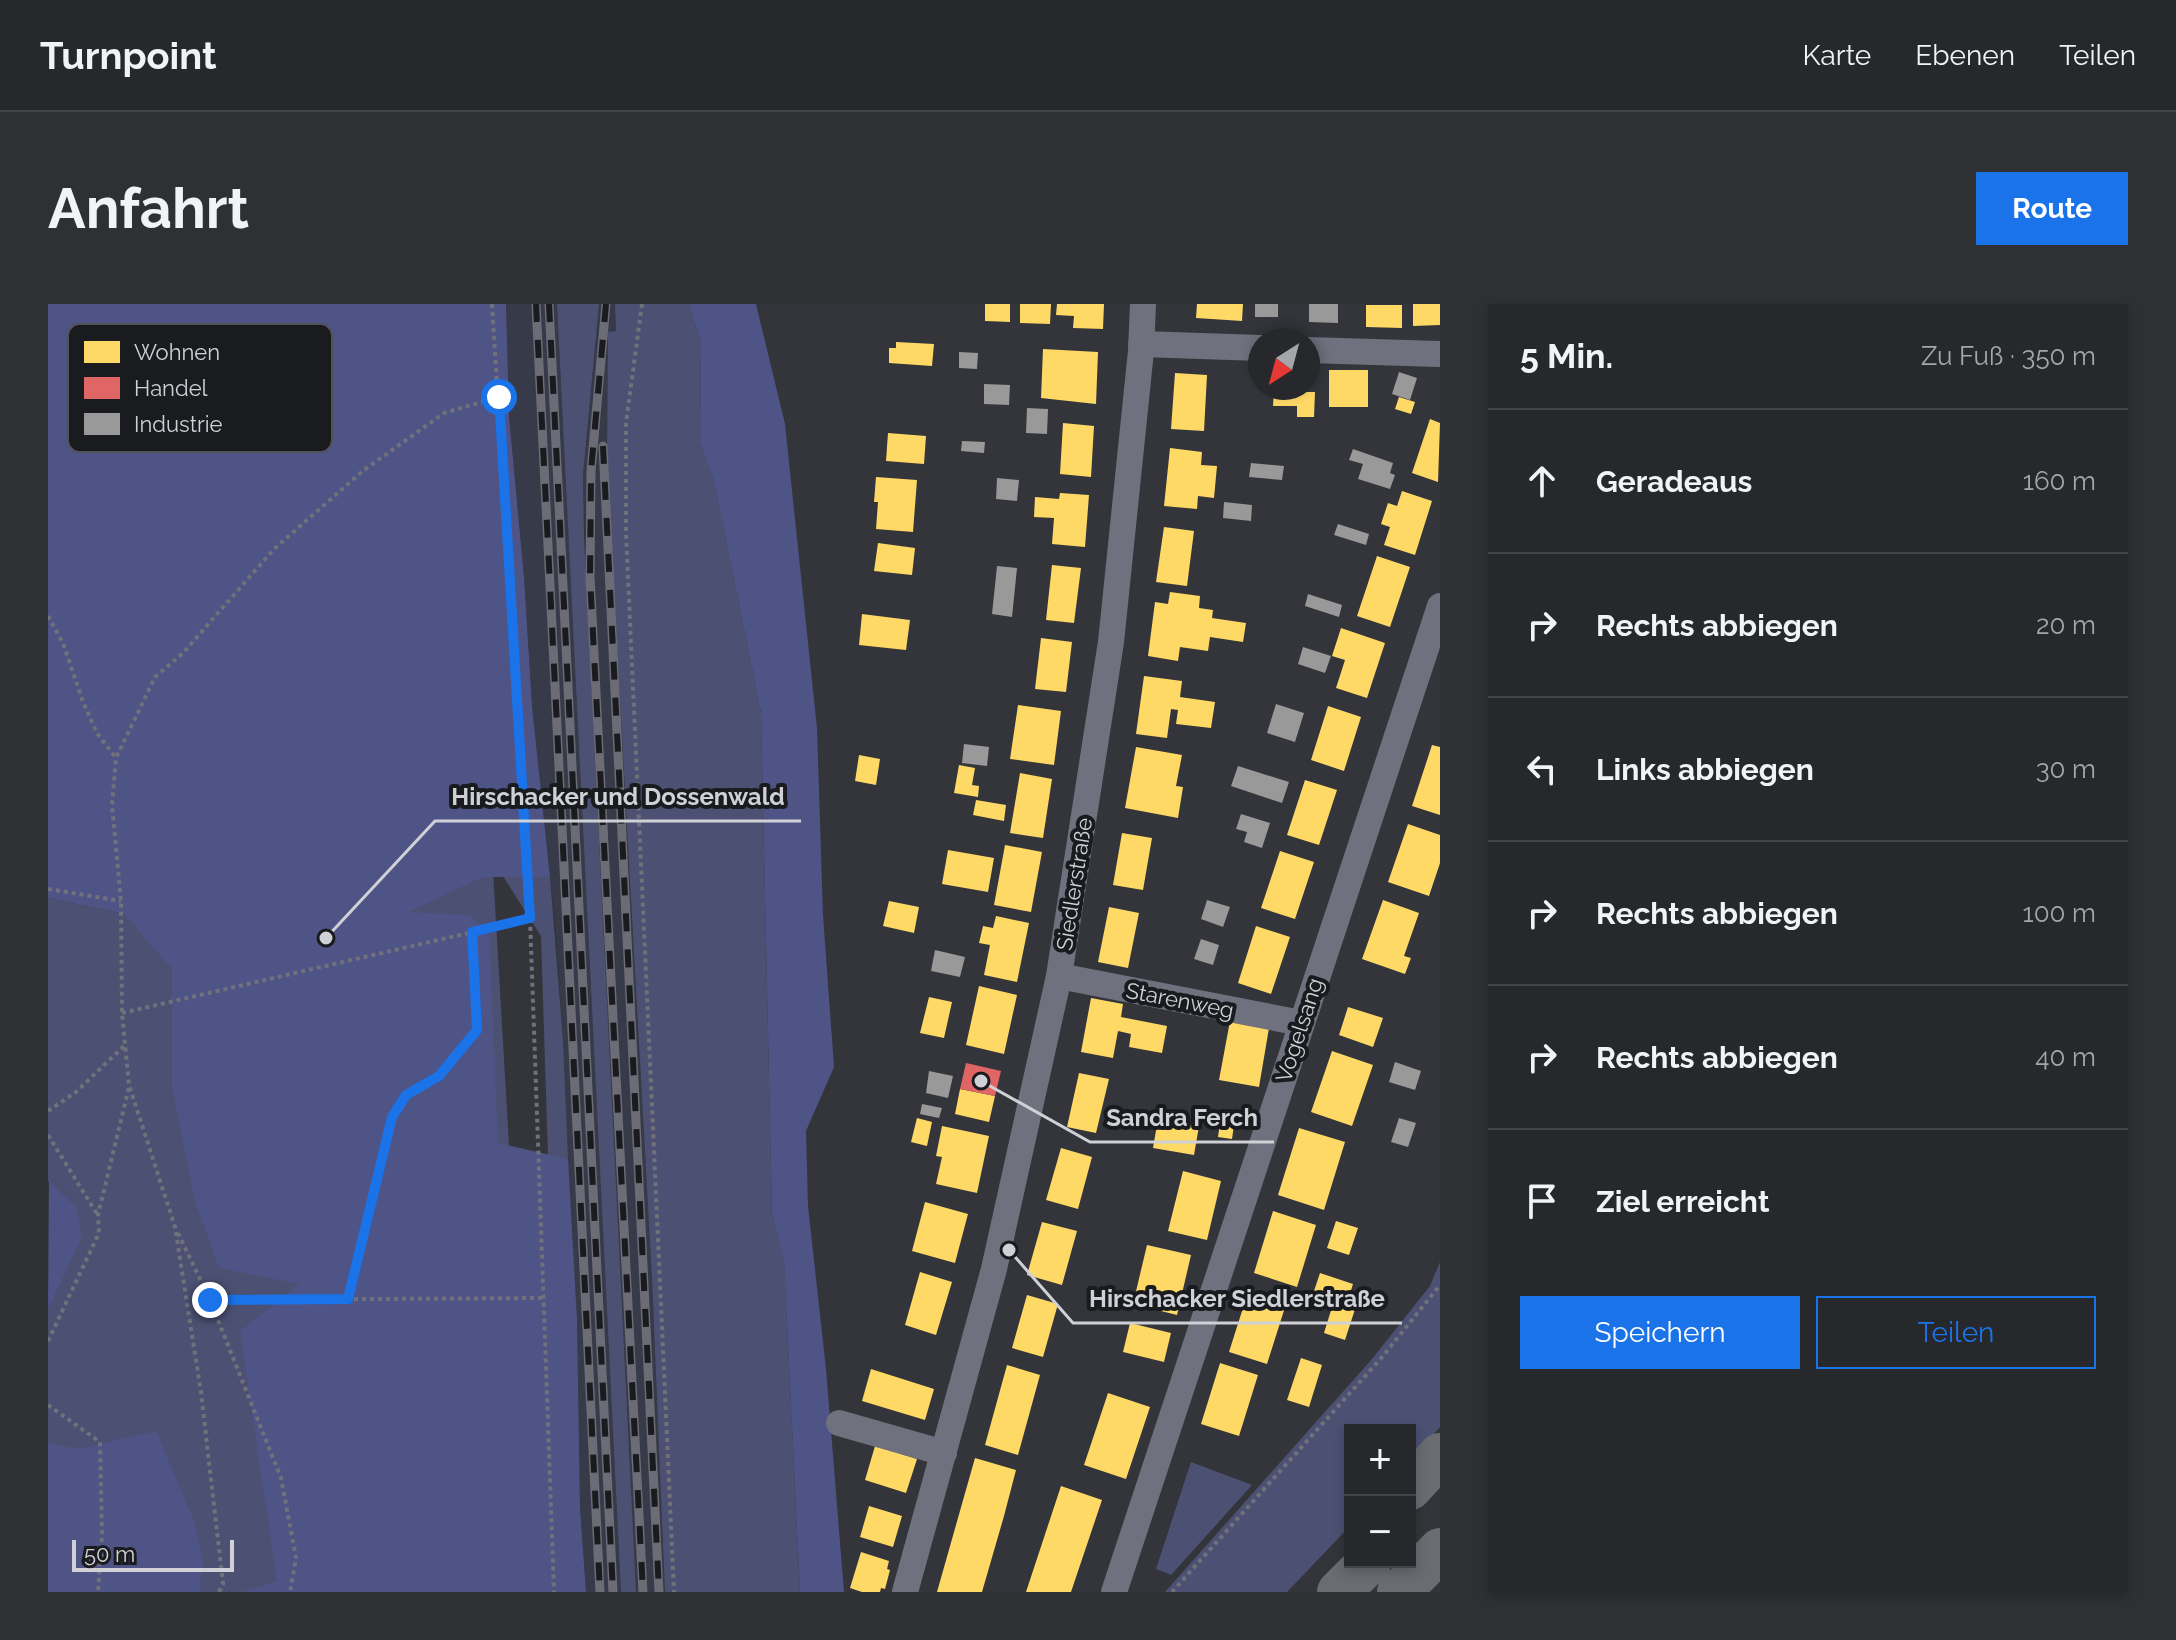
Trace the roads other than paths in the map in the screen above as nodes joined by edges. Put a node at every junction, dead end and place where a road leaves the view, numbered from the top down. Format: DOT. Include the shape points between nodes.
graph roads {
  1 [pos="1143,304"];
  2 [pos="1141,344"];
  3 [pos="1248,348"];
  4 [pos="1320,350"];
  5 [pos="1440,354"];
  6 [pos="1440,606"];
  7 [pos="1059,976"];
  8 [pos="1301,1023"];
  9 [pos="839,1423"];
  10 [pos="944,1453"];
  11 [pos="1440,1455"];
  12 [pos="1416,1481"];
  13 [pos="1440,1490"];
  14 [pos="1416,1514"];
  15 [pos="1440,1550"];
  16 [pos="1345,1568"];
  17 [pos="1363,1568"];
  18 [pos="905,1592"];
  19 [pos="1114,1592"];
  20 [pos="1330,1592"];
  21 [pos="1339,1592"];
  22 [pos="1399,1592"];
  1 -- 2 [label="street, Siedlerstraße"];
  2 -- 3 [label="street"];
  2 -- 7 [label="street, Siedlerstraße" via="1111,642"];
  4 -- 5 [label="street"];
  6 -- 8 [label="street, Vogelsang"];
  7 -- 8 [label="street, Starenweg"];
  7 -- 10 [label="street, Siedlerstraße" via="994,1269"];
  8 -- 19 [label="street, Vogelsang"];
  9 -- 10 [label="street"];
  10 -- 18 [label="street, Siedlerstraße"];
  11 -- 12 [label="highway"];
  13 -- 14 [label="highway"];
  15 -- 22 [label="highway"];
  16 -- 20 [label="highway"];
  17 -- 21 [label="highway"];
}
